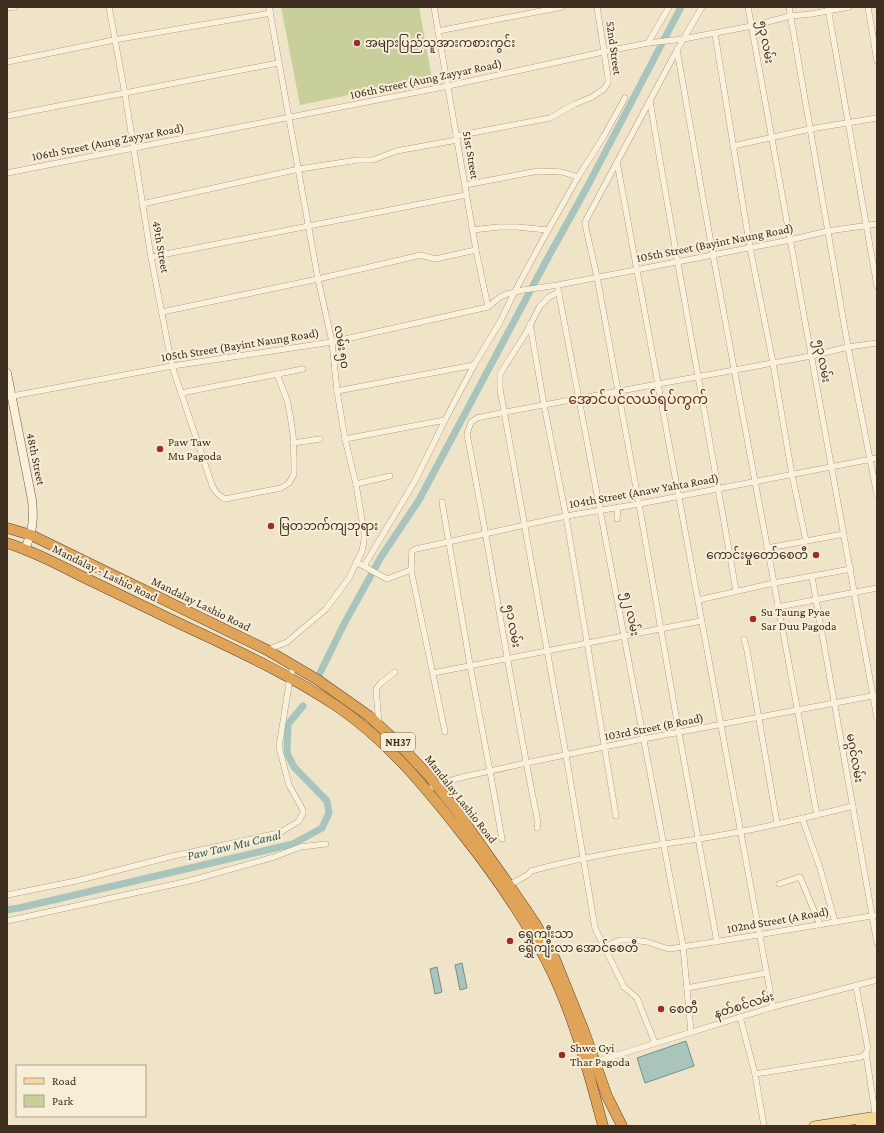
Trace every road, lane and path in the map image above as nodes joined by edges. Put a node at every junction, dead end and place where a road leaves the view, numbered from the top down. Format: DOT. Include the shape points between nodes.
graph roads {
  1 [pos="15,7"];
  2 [pos="109,7"];
  3 [pos="434,7"];
  4 [pos="562,7"];
  5 [pos="598,7"];
  6 [pos="669,7"];
  7 [pos="702,7"];
  8 [pos="748,7"];
  9 [pos="789,7"];
  10 [pos="849,7"];
  11 [pos="868,7"];
  12 [pos="7,8"];
  13 [pos="828,9"];
  14 [pos="270,10"];
  15 [pos="790,16"];
  16 [pos="752,26"];
  17 [pos="438,31"];
  18 [pos="715,34"];
  19 [pos="114,40"];
  20 [pos="680,40"];
  21 [pos="651,43"];
  22 [pos="677,50"];
  23 [pos="603,52"];
  24 [pos="877,61"];
  25 [pos="7,62"];
  26 [pos="278,63"];
  27 [pos="448,86"];
  28 [pos="125,94"];
  29 [pos="625,98"];
  30 [pos="650,101"];
  31 [pos="7,116"];
  32 [pos="289,118"];
  33 [pos="877,118"];
  34 [pos="848,123"];
  35 [pos="810,129"];
  36 [pos="772,137"];
  37 [pos="457,138"];
  38 [pos="733,146"];
  39 [pos="133,149"];
  40 [pos="617,162"];
  41 [pos="299,170"];
  42 [pos="7,173"];
  43 [pos="578,177"];
  44 [pos="465,185"];
  45 [pos="466,195"];
  46 [pos="142,204"];
  47 [pos="877,224"];
  48 [pos="308,226"];
  49 [pos="867,226"];
  50 [pos="472,230"];
  51 [pos="548,230"];
  52 [pos="828,231"];
  53 [pos="790,240"];
  54 [pos="750,248"];
  55 [pos="476,250"];
  56 [pos="713,255"];
  57 [pos="151,257"];
  58 [pos="676,261"];
  59 [pos="636,269"];
  60 [pos="596,276"];
  61 [pos="318,280"];
  62 [pos="558,285"];
  63 [pos="877,286"];
  64 [pos="559,292"];
  65 [pos="514,293"];
  66 [pos="488,307"];
  67 [pos="162,312"];
  68 [pos="530,324"];
  69 [pos="332,342"];
  70 [pos="877,343"];
  71 [pos="848,347"];
  72 [pos="812,356"];
  73 [pos="773,363"];
  74 [pos="474,365"];
  75 [pos="172,366"];
  76 [pos="303,369"];
  77 [pos="735,370"];
  78 [pos="7,373"];
  79 [pos="277,374"];
  80 [pos="698,377"];
  81 [pos="658,384"];
  82 [pos="337,391"];
  83 [pos="618,391"];
  84 [pos="181,393"];
  85 [pos="9,397"];
  86 [pos="579,399"];
  87 [pos="544,405"];
  88 [pos="504,412"];
  89 [pos="445,420"];
  90 [pos="320,439"];
  91 [pos="345,439"];
  92 [pos="293,443"];
  93 [pos="874,458"];
  94 [pos="832,467"];
  95 [pos="792,474"];
  96 [pos="390,476"];
  97 [pos="756,481"];
  98 [pos="356,484"];
  99 [pos="719,488"];
  100 [pos="877,495"];
  101 [pos="678,496"];
  102 [pos="442,502"];
  103 [pos="639,504"];
  104 [pos="618,508"];
  105 [pos="601,510"];
  106 [pos="566,516"];
  107 [pos="617,519"];
  108 [pos="525,525"];
  109 [pos="7,528"];
  110 [pos="486,533"];
  111 [pos="844,534"];
  112 [pos="31,535"];
  113 [pos="449,540"];
  114 [pos="806,541"];
  115 [pos="7,543"];
  116 [pos="767,548"];
  117 [pos="25,549"];
  118 [pos="356,562"];
  119 [pos="364,566"];
  120 [pos="850,569"];
  121 [pos="411,570"];
  122 [pos="812,577"];
  123 [pos="774,583"];
  124 [pos="877,588"];
  125 [pos="736,591"];
  126 [pos="854,593"];
  127 [pos="698,600"];
  128 [pos="816,600"];
  129 [pos="778,607"];
  130 [pos="701,621"];
  131 [pos="661,629"];
  132 [pos="624,636"];
  133 [pos="744,639"];
  134 [pos="586,643"];
  135 [pos="266,650"];
  136 [pos="547,650"];
  137 [pos="507,659"];
  138 [pos="294,666"];
  139 [pos="470,666"];
  140 [pos="394,672"];
  141 [pos="433,673"];
  142 [pos="290,678"];
  143 [pos="875,696"];
  144 [pos="835,704"];
  145 [pos="796,711"];
  146 [pos="758,718"];
  147 [pos="877,718"];
  148 [pos="379,725"];
  149 [pos="720,726"];
  150 [pos="445,732"];
  151 [pos="679,733"];
  152 [pos="643,739"];
  153 [pos="604,748"];
  154 [pos="566,755"];
  155 [pos="526,763"];
  156 [pos="490,771"];
  157 [pos="432,788"];
  158 [pos="853,806"];
  159 [pos="616,816"];
  160 [pos="817,816"];
  161 [pos="802,818"];
  162 [pos="777,824"];
  163 [pos="536,828"];
  164 [pos="740,831"];
  165 [pos="502,839"];
  166 [pos="698,839"];
  167 [pos="664,843"];
  168 [pos="326,844"];
  169 [pos="584,858"];
  170 [pos="779,884"];
  171 [pos="509,885"];
  172 [pos="7,895"];
  173 [pos="875,915"];
  174 [pos="7,921"];
  175 [pos="835,922"];
  176 [pos="820,924"];
  177 [pos="758,935"];
  178 [pos="717,942"];
  179 [pos="877,943"];
  180 [pos="683,946"];
  181 [pos="604,947"];
  182 [pos="766,973"];
  183 [pos="877,980"];
  184 [pos="856,986"];
  185 [pos="687,988"];
  186 [pos="772,1007"];
  187 [pos="740,1017"];
  188 [pos="691,1032"];
  189 [pos="655,1043"];
  190 [pos="866,1054"];
  191 [pos="595,1062"];
  192 [pos="755,1074"];
  193 [pos="876,1120"];
  194 [pos="603,1126"];
  195 [pos="622,1126"];
  196 [pos="764,1126"];
  197 [pos="818,1126"];
  198 [pos="860,1126"];
  1 -- 12 [label="street"];
  2 -- 19 [label="street, 49th Street"];
  3 -- 17 [label="street, 51st Street"];
  4 -- 17 [label="street"];
  5 -- 23 [label="street, 52nd Street"];
  6 -- 21 [label="street"];
  7 -- 20 [label="street"];
  8 -- 16 [label="street, ၅၃ လမ်း"];
  9 -- 15 [label="street"];
  10 -- 13 [label="street, 106th Street (Aung Zayyar Road)"];
  11 -- 24 [label="street"];
  13 -- 15 [label="street, 106th Street (Aung Zayyar Road)"];
  13 -- 34 [label="street"];
  14 -- 19 [label="street"];
  14 -- 26 [label="street, လမ်း ၅၀"];
  15 -- 16 [label="street, 106th Street (Aung Zayyar Road)"];
  15 -- 35 [label="street"];
  16 -- 18 [label="street, 106th Street (Aung Zayyar Road)"];
  16 -- 36 [label="street, ၅၃ လမ်း"];
  17 -- 27 [label="street, 51st Street"];
  18 -- 20 [label="street, 106th Street (Aung Zayyar Road)"];
  18 -- 38 [label="street"];
  19 -- 25 [label="street"];
  19 -- 28 [label="street, 49th Street"];
  20 -- 21 [label="street, 106th Street (Aung Zayyar Road)"];
  20 -- 22 [label="street"];
  21 -- 23 [label="street, 106th Street (Aung Zayyar Road)"];
  22 -- 30 [label="street"];
  22 -- 56 [label="street"];
  23 -- 27 [label="street, 106th Street (Aung Zayyar Road)"];
  23 -- 37 [label="street, 52nd Street" via="608,82 600,92 550,118"];
  26 -- 28 [label="street"];
  26 -- 32 [label="street, လမ်း ၅၀"];
  27 -- 32 [label="street, 106th Street (Aung Zayyar Road)"];
  27 -- 37 [label="street, 51st Street"];
  28 -- 31 [label="street"];
  28 -- 39 [label="street, 49th Street"];
  29 -- 43 [label="street"];
  30 -- 40 [label="street"];
  30 -- 58 [label="street"];
  32 -- 39 [label="street, 106th Street (Aung Zayyar Road)"];
  32 -- 41 [label="street, လမ်း ၅၀"];
  33 -- 34 [label="street"];
  34 -- 35 [label="street"];
  34 -- 49 [label="street"];
  35 -- 36 [label="street"];
  35 -- 52 [label="street"];
  36 -- 38 [label="street"];
  36 -- 53 [label="street, ၅၃ လမ်း"];
  37 -- 41 [label="street, 52nd Street" via="396,151 373,160 358,160"];
  37 -- 44 [label="street, 51st Street"];
  38 -- 54 [label="street"];
  39 -- 42 [label="street, 106th Street (Aung Zayyar Road)"];
  39 -- 46 [label="street, 49th Street"];
  40 -- 59 [label="street"];
  40 -- 60 [label="street" via="585,224"];
  41 -- 46 [label="street, 52nd Street"];
  41 -- 48 [label="street, လမ်း ၅၀"];
  43 -- 44 [label="street" via="562,172 538,171"];
  43 -- 51 [label="street"];
  44 -- 45 [label="street, 51st Street"];
  45 -- 48 [label="street"];
  45 -- 50 [label="street, 51st Street"];
  46 -- 57 [label="street, 49th Street"];
  47 -- 49 [label="street, 105th Street (Bayint Naung Road)"];
  48 -- 57 [label="street"];
  48 -- 61 [label="street, လမ်း ၅၀"];
  49 -- 52 [label="street, 105th Street (Bayint Naung Road)"];
  49 -- 63 [label="street"];
  50 -- 51 [label="street" via="517,227"];
  50 -- 55 [label="street, 51st Street"];
  51 -- 65 [label="street"];
  52 -- 53 [label="street, 105th Street (Bayint Naung Road)"];
  52 -- 71 [label="street"];
  53 -- 54 [label="street, 105th Street (Bayint Naung Road)"];
  53 -- 72 [label="street, ၅၃ လမ်း"];
  54 -- 56 [label="street, 105th Street (Bayint Naung Road)"];
  54 -- 73 [label="street"];
  55 -- 61 [label="street" via="434,259 421,255"];
  55 -- 66 [label="street, 51st Street"];
  56 -- 58 [label="street, 105th Street (Bayint Naung Road)"];
  56 -- 77 [label="street"];
  57 -- 67 [label="street, 49th Street"];
  58 -- 59 [label="street, 105th Street (Bayint Naung Road)"];
  58 -- 80 [label="street"];
  59 -- 60 [label="street, 105th Street (Bayint Naung Road)"];
  59 -- 81 [label="street"];
  60 -- 62 [label="street, 105th Street (Bayint Naung Road)"];
  60 -- 83 [label="street"];
  61 -- 67 [label="street"];
  61 -- 69 [label="street, လမ်း ၅၀"];
  62 -- 64 [label="street, ၅၂ လမ်း"];
  62 -- 65 [label="street, 105th Street (Bayint Naung Road)"];
  64 -- 68 [label="street" via="544,301"];
  64 -- 86 [label="street, ၅၂ လမ်း"];
  65 -- 66 [label="street, 105th Street (Bayint Naung Road)" via="500,297"];
  65 -- 74 [label="street"];
  66 -- 69 [label="street, 105th Street (Bayint Naung Road)"];
  67 -- 75 [label="street, 49th Street"];
  68 -- 87 [label="street"];
  68 -- 88 [label="street" via="500,374"];
  69 -- 75 [label="street, 105th Street (Bayint Naung Road)"];
  69 -- 82 [label="street, လမ်း ၅၀"];
  70 -- 71 [label="street"];
  71 -- 72 [label="street"];
  71 -- 93 [label="street"];
  72 -- 73 [label="street"];
  72 -- 94 [label="street, ၅၃ လမ်း"];
  73 -- 77 [label="street"];
  73 -- 95 [label="street"];
  74 -- 82 [label="street"];
  74 -- 89 [label="street"];
  75 -- 84 [label="street, 49th Street"];
  75 -- 85 [label="street, 105th Street (Bayint Naung Road)"];
  76 -- 79 [label="street"];
  77 -- 80 [label="street"];
  77 -- 97 [label="street"];
  78 -- 85 [label="main road, 48th Street"];
  79 -- 84 [label="street"];
  79 -- 92 [label="street" via="287,400"];
  80 -- 81 [label="street"];
  80 -- 99 [label="street"];
  81 -- 83 [label="street"];
  81 -- 101 [label="street"];
  82 -- 91 [label="street, လမ်း ၅၀"];
  83 -- 86 [label="street"];
  83 -- 103 [label="street"];
  84 -- 92 [label="street, 49th Street" via="214,491 218,496 225,499 281,488 289,483 294,474"];
  85 -- 112 [label="main road, 48th Street" via="32,500 34,517"];
  86 -- 87 [label="street"];
  86 -- 105 [label="street, ၅၂ လမ်း"];
  87 -- 88 [label="street"];
  87 -- 106 [label="street"];
  88 -- 108 [label="street"];
  88 -- 110 [label="street, ၅၁ လမ်း" via="470,422 467,434"];
  89 -- 91 [label="street"];
  89 -- 119 [label="street" via="415,481"];
  90 -- 92 [label="street"];
  91 -- 98 [label="street, လမ်း ၅၀"];
  93 -- 94 [label="street, 104th Street (Anaw Yahta Road)"];
  93 -- 100 [label="street"];
  94 -- 95 [label="street, 104th Street (Anaw Yahta Road)"];
  94 -- 111 [label="street, ၅၃ လမ်း"];
  95 -- 97 [label="street, 104th Street (Anaw Yahta Road)"];
  95 -- 114 [label="street"];
  96 -- 98 [label="street"];
  97 -- 99 [label="street, 104th Street (Anaw Yahta Road)"];
  97 -- 116 [label="street"];
  98 -- 118 [label="street, လမ်း ၅၀" via="364,541"];
  99 -- 101 [label="street, 104th Street (Anaw Yahta Road)"];
  99 -- 125 [label="street"];
  101 -- 103 [label="street, 104th Street (Anaw Yahta Road)"];
  101 -- 127 [label="street"];
  102 -- 113 [label="street"];
  103 -- 104 [label="street, 104th Street (Anaw Yahta Road)"];
  103 -- 131 [label="street"];
  104 -- 105 [label="street, 104th Street (Anaw Yahta Road)"];
  104 -- 107 [label="street"];
  105 -- 106 [label="street, 104th Street (Anaw Yahta Road)"];
  105 -- 132 [label="street, ၅၂ လမ်း"];
  106 -- 108 [label="street, 104th Street (Anaw Yahta Road)"];
  106 -- 134 [label="street"];
  108 -- 110 [label="street, 104th Street (Anaw Yahta Road)"];
  108 -- 136 [label="street"];
  109 -- 112 [label="highway, Mandalay Lashio Road / NH37"];
  110 -- 113 [label="street, 104th Street (Anaw Yahta Road)"];
  110 -- 137 [label="street, ၅၁ လမ်း"];
  111 -- 114 [label="street"];
  111 -- 120 [label="street, ၅၃ လမ်း"];
  112 -- 117 [label="main road, 48th Street"];
  112 -- 135 [label="highway, Mandalay Lashio Road / NH37"];
  113 -- 121 [label="street, 104th Street (Anaw Yahta Road)" via="412,551"];
  113 -- 139 [label="street"];
  114 -- 116 [label="street"];
  115 -- 117 [label="highway, Mandalay - Lashio Road / NH37"];
  116 -- 123 [label="street"];
  117 -- 142 [label="highway, Mandalay - Lashio Road / NH37"];
  118 -- 119 [label="street"];
  118 -- 135 [label="street, လမ်း ၅၀" via="349,578 326,609 287,642"];
  119 -- 121 [label="street" via="384,578 391,579"];
  120 -- 122 [label="street"];
  120 -- 126 [label="street, ၅၃ လမ်း"];
  121 -- 141 [label="street"];
  122 -- 123 [label="street"];
  122 -- 128 [label="street, မဂ္ဂင်လမ်း"];
  123 -- 125 [label="street"];
  123 -- 129 [label="street"];
  124 -- 126 [label="street"];
  125 -- 127 [label="street"];
  126 -- 128 [label="street"];
  126 -- 143 [label="street, ၅၃ လမ်း"];
  127 -- 130 [label="street"];
  128 -- 129 [label="street"];
  128 -- 144 [label="street, မဂ္ဂင်လမ်း"];
  129 -- 145 [label="street"];
  130 -- 131 [label="street"];
  130 -- 149 [label="street"];
  131 -- 132 [label="street"];
  131 -- 151 [label="street"];
  132 -- 134 [label="street"];
  132 -- 152 [label="street, ၅၂ လမ်း"];
  133 -- 146 [label="street"];
  134 -- 136 [label="street"];
  134 -- 153 [label="street"];
  135 -- 138 [label="highway, Mandalay Lashio Road / NH37"];
  136 -- 137 [label="street"];
  136 -- 154 [label="street"];
  137 -- 139 [label="street"];
  137 -- 155 [label="street, ၅၁ လမ်း"];
  138 -- 142 [label="street"];
  138 -- 148 [label="highway, Mandalay Lashio Road / NH37" via="318,680"];
  139 -- 141 [label="street"];
  139 -- 156 [label="street"];
  140 -- 148 [label="street" via="376,690"];
  141 -- 150 [label="street"];
  142 -- 157 [label="highway, Mandalay - Lashio Road / NH37" via="340,708"];
  142 -- 172 [label="street" via="279,747 289,785 303,810 299,821 279,833"];
  143 -- 144 [label="street, 103rd Street (B Road)"];
  143 -- 147 [label="street, ၅၃ လမ်း"];
  144 -- 145 [label="street, 103rd Street (B Road)"];
  144 -- 158 [label="street, မဂ္ဂင်လမ်း"];
  145 -- 146 [label="street, 103rd Street (B Road)"];
  145 -- 160 [label="street"];
  146 -- 149 [label="street, 103rd Street (B Road)"];
  146 -- 162 [label="street"];
  148 -- 157 [label="highway, Mandalay Lashio Road / NH37" via="398,743"];
  149 -- 151 [label="street, 103rd Street (B Road)"];
  149 -- 164 [label="street"];
  151 -- 152 [label="street, 103rd Street (B Road)"];
  151 -- 166 [label="street"];
  152 -- 153 [label="street, 103rd Street (B Road)"];
  152 -- 167 [label="street, ၅၂ လမ်း"];
  153 -- 154 [label="street, 103rd Street (B Road)"];
  153 -- 159 [label="street"];
  154 -- 155 [label="street, 103rd Street (B Road)"];
  154 -- 169 [label="street"];
  155 -- 156 [label="street, 103rd Street (B Road)"];
  155 -- 163 [label="street, ၅၁ လမ်း" via="538,823"];
  156 -- 157 [label="street, 103rd Street (B Road)"];
  156 -- 165 [label="street"];
  157 -- 171 [label="highway, Mandalay Lashio Road / NH37" via="463,820"];
  157 -- 194 [label="highway, Mandalay - Lashio Road / NH37" via="527,926 546,960 564,1000 582,1051"];
  158 -- 160 [label="street"];
  158 -- 173 [label="street, မဂ္ဂင်လမ်း"];
  160 -- 161 [label="street"];
  161 -- 162 [label="street"];
  161 -- 175 [label="street" via="820,868"];
  162 -- 164 [label="street"];
  164 -- 166 [label="street"];
  164 -- 177 [label="street"];
  166 -- 167 [label="street"];
  166 -- 178 [label="street"];
  167 -- 169 [label="street"];
  167 -- 180 [label="street, ၅၂ လမ်း"];
  168 -- 174 [label="street" via="300,847 274,857 189,880"];
  169 -- 171 [label="street" via="530,871"];
  169 -- 181 [label="street" via="595,928"];
  170 -- 176 [label="street" via="800,877"];
  171 -- 191 [label="highway, Mandalay Lashio Road / NH37" via="555,959"];
  173 -- 175 [label="street, 102nd Street (A Road)"];
  173 -- 179 [label="street, မဂ္ဂင်လမ်း"];
  175 -- 176 [label="street, 102nd Street (A Road)"];
  176 -- 177 [label="street, 102nd Street (A Road)"];
  177 -- 178 [label="street, 102nd Street (A Road)"];
  177 -- 182 [label="street"];
  178 -- 180 [label="street, 102nd Street (A Road)"];
  180 -- 181 [label="street, 102nd Street (A Road)" via="669,949 647,942 620,940"];
  180 -- 185 [label="street, ၅၂ လမ်း"];
  181 -- 189 [label="street" via="624,987 637,998"];
  182 -- 185 [label="street"];
  182 -- 186 [label="street"];
  183 -- 184 [label="street, နတ်စင်လမ်း"];
  184 -- 186 [label="street, နတ်စင်လမ်း"];
  184 -- 190 [label="street" via="868,1044"];
  185 -- 188 [label="street, ၅၂ လမ်း"];
  186 -- 187 [label="street, နတ်စင်လမ်း"];
  187 -- 188 [label="street, နတ်စင်လမ်း"];
  187 -- 192 [label="street"];
  188 -- 189 [label="street, နတ်စင်လမ်း"];
  189 -- 191 [label="street, နတ်စင်လမ်း"];
  190 -- 192 [label="street" via="861,1057"];
  190 -- 193 [label="street"];
  191 -- 195 [label="highway, Mandalay Lashio Road / NH37" via="607,1096"];
  192 -- 196 [label="street"];
  193 -- 197 [label="main road"];
  193 -- 198 [label="main road"];
}
